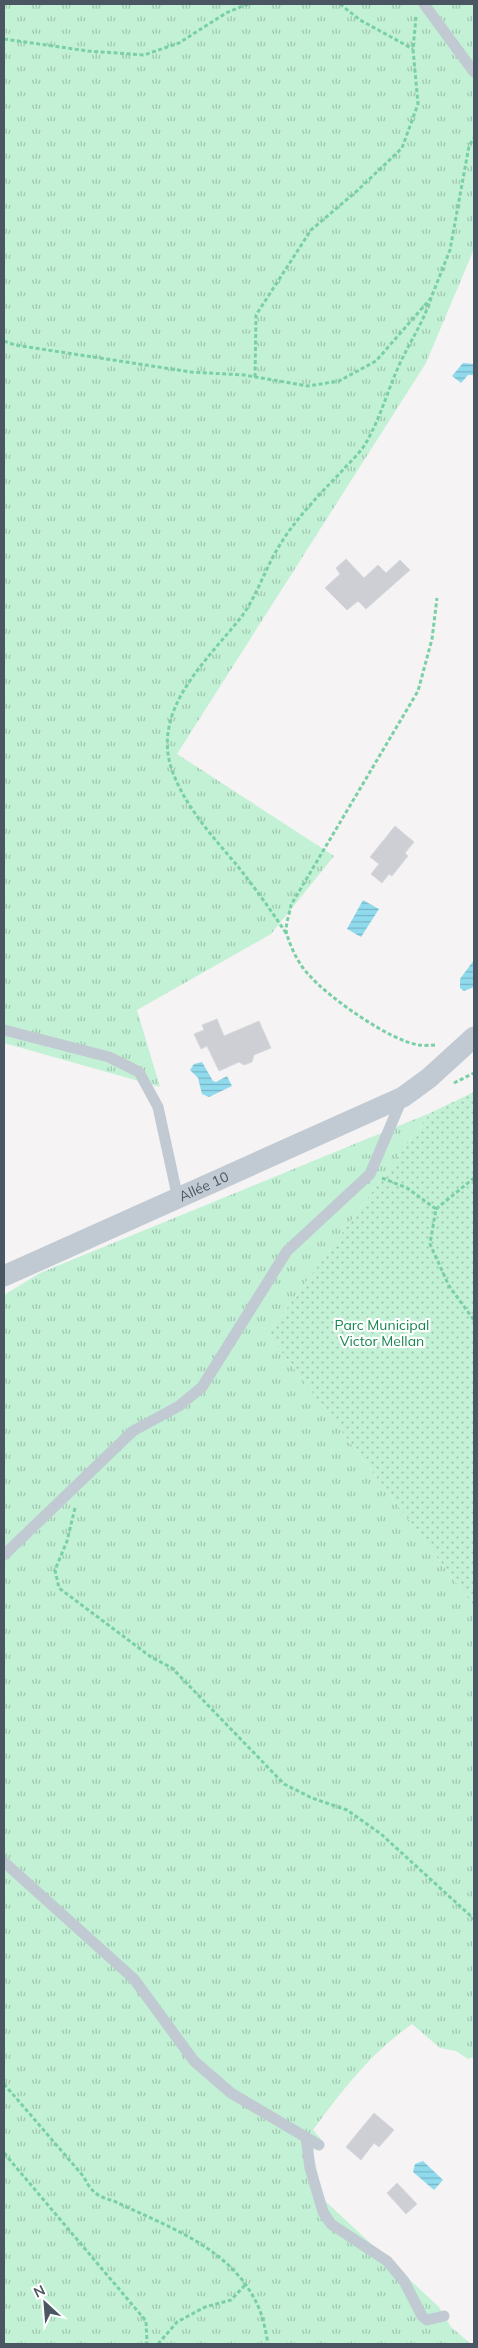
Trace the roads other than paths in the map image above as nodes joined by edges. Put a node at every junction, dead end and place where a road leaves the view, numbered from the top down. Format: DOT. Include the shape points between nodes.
graph roads {
  1 [pos="424,4"];
  2 [pos="474,72"];
  3 [pos="4,1030"];
  4 [pos="470,1041"];
  5 [pos="403,1097"];
  6 [pos="178,1199"];
  7 [pos="4,1276"];
  8 [pos="4,1555"];
  9 [pos="4,1862"];
  10 [pos="306,2137"];
  11 [pos="319,2145"];
  12 [pos="444,2316"];
  1 -- 2 [label="lane"];
  3 -- 6 [label="lane" via="109,1057 139,1072 158,1107"];
  4 -- 5 [label="street, Allée 10" via="430,1078"];
  5 -- 6 [label="street, Allée 10"];
  5 -- 8 [label="lane" via="370,1174 288,1251 202,1387 179,1406 133,1431"];
  6 -- 7 [label="street, Allée 10"];
  9 -- 10 [label="lane" via="134,1979 194,2061 231,2093"];
  10 -- 11 [label="lane"];
  10 -- 12 [label="lane" via="310,2168 323,2212 331,2224 387,2261 404,2281 422,2316 427,2320"];
}
